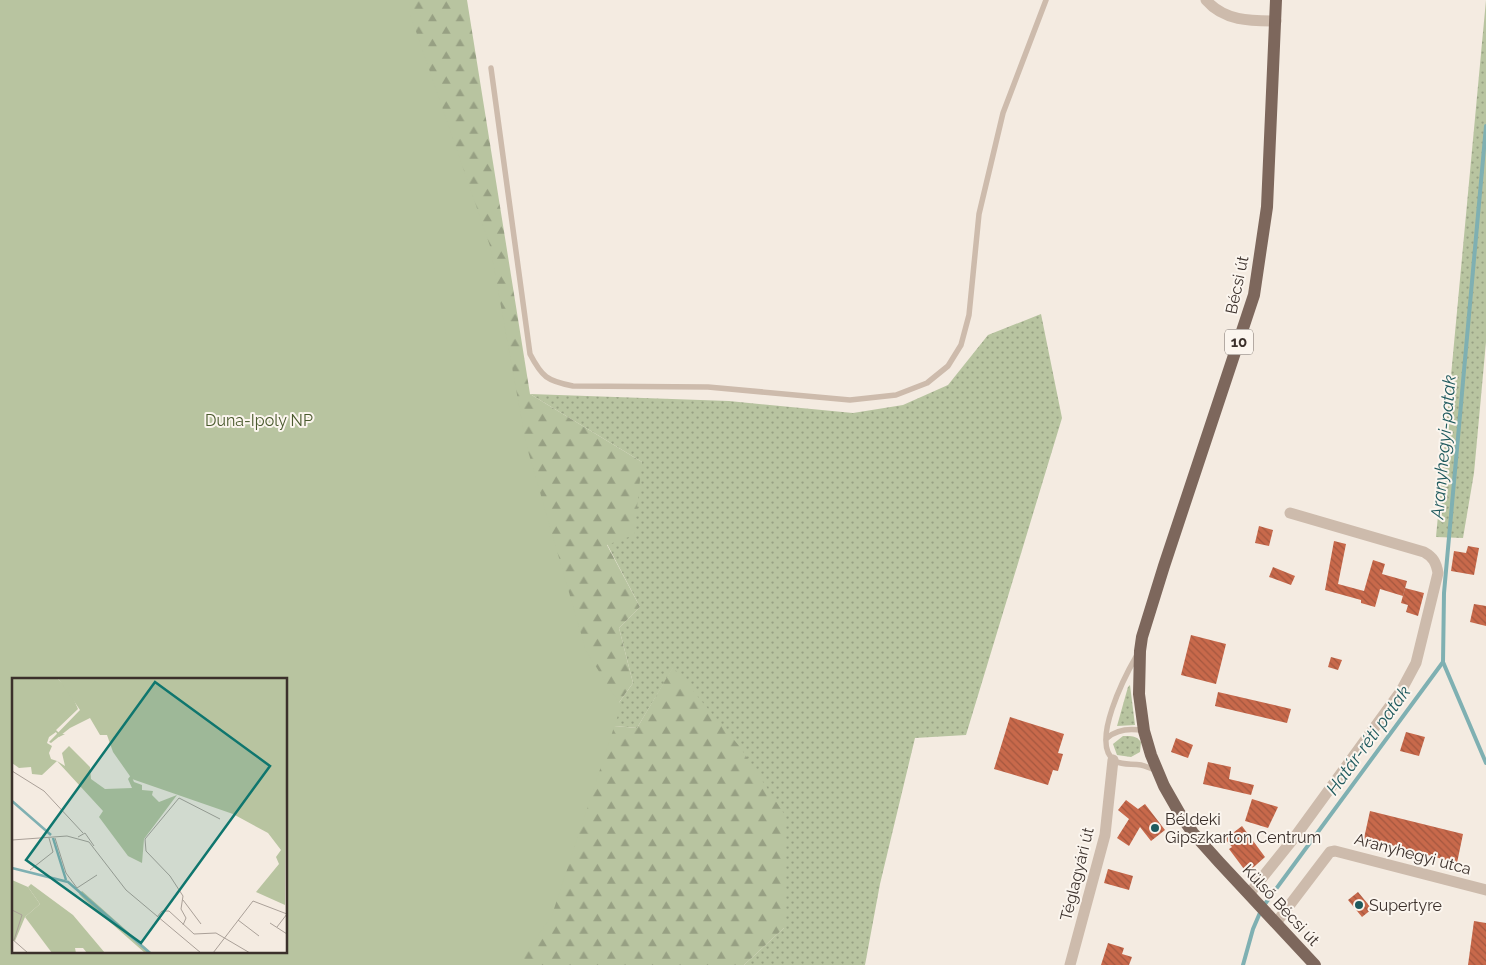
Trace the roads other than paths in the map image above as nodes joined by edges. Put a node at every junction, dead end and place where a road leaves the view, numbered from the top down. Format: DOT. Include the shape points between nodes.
graph roads {
  1 [pos="1046,0"];
  2 [pos="1206,0"];
  3 [pos="1276,0"];
  4 [pos="1276,21"];
  5 [pos="492,68"];
  6 [pos="1290,513"];
  7 [pos="1140,651"];
  8 [pos="1144,731"];
  9 [pos="1107,738"];
  10 [pos="1151,755"];
  11 [pos="1113,760"];
  12 [pos="1141,765"];
  13 [pos="1156,770"];
  14 [pos="1486,890"];
  15 [pos="1249,894"];
  16 [pos="1276,923"];
  17 [pos="1070,965"];
  18 [pos="1315,965"];
  1 -- 5 [label="lane" via="1001,122 979,214 969,315 961,345 948,366 927,383 896,395 850,400 708,387 572,386 554,382 541,374 530,354"];
  2 -- 4 [label="street" via="1214,9 1238,19"];
  3 -- 4 [label="main road, Bécsi út / 10"];
  4 -- 7 [label="main road, Bécsi út / 10" via="1267,207 1254,296 1164,566"];
  6 -- 15 [label="street" via="1424,552 1432,556 1438,572 1416,663 1401,691"];
  7 -- 8 [label="main road, Külső Bécsi út / 10"];
  7 -- 9 [label="lane" via="1116,697"];
  8 -- 9 [label="lane" via="1114,732"];
  8 -- 10 [label="main road, Külső Bécsi út / 10"];
  9 -- 11 [label="lane" via="1108,753"];
  10 -- 12 [label="lane"];
  10 -- 13 [label="main road, Külső Bécsi út / 10"];
  11 -- 12 [label="lane" via="1120,764"];
  11 -- 17 [label="street, Téglagyári út" via="1106,836"];
  12 -- 13 [label="lane"];
  13 -- 15 [label="main road, Külső Bécsi út / 10" via="1193,833"];
  14 -- 16 [label="street, Aranyhegyi utca" via="1335,851 1330,852"];
  15 -- 16 [label="main road, Külső Bécsi út / 10"];
  16 -- 18 [label="main road, Külső Bécsi út / 10"];
}
